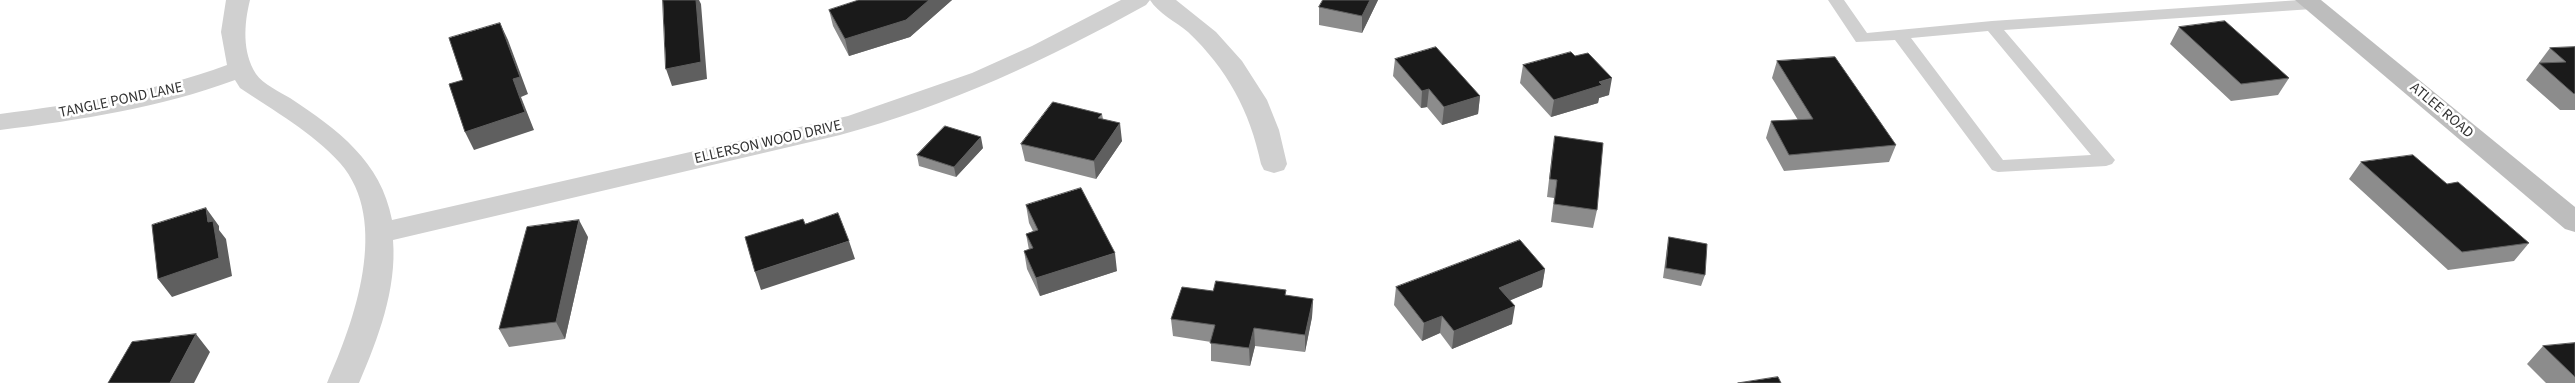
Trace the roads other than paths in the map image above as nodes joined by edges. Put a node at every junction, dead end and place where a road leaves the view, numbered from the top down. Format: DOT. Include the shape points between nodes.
graph roads {
  1 [pos="238,0"];
  2 [pos="1138,0"];
  3 [pos="1161,0"];
  4 [pos="1836,0"];
  5 [pos="2310,2"];
  6 [pos="1992,26"];
  7 [pos="1899,34"];
  8 [pos="240,69"];
  9 [pos="0,122"];
  10 [pos="1274,164"];
  11 [pos="2575,222"];
  12 [pos="379,233"];
  13 [pos="343,383"];
  1 -- 8 [label="street" via="233,49"];
  2 -- 12 [label="street, ELLERSON WOOD DRIVE" via="981,79 913,105 840,127"];
  3 -- 10 [label="street" via="1190,20 1223,51 1244,80 1263,119"];
  4 -- 7 [label="lane" via="1862,38"];
  5 -- 6 [label="lane"];
  5 -- 11 [label="main road, ATLEE ROAD"];
  6 -- 7 [label="lane"];
  6 -- 7 [label="lane" via="2106,160 1998,166"];
  8 -- 9 [label="street, TANGLE POND LANE" via="181,90 143,99"];
  8 -- 12 [label="street" via="249,82 336,145 360,169 374,198"];
  12 -- 13 [label="street" via="375,291 359,347"];
}
